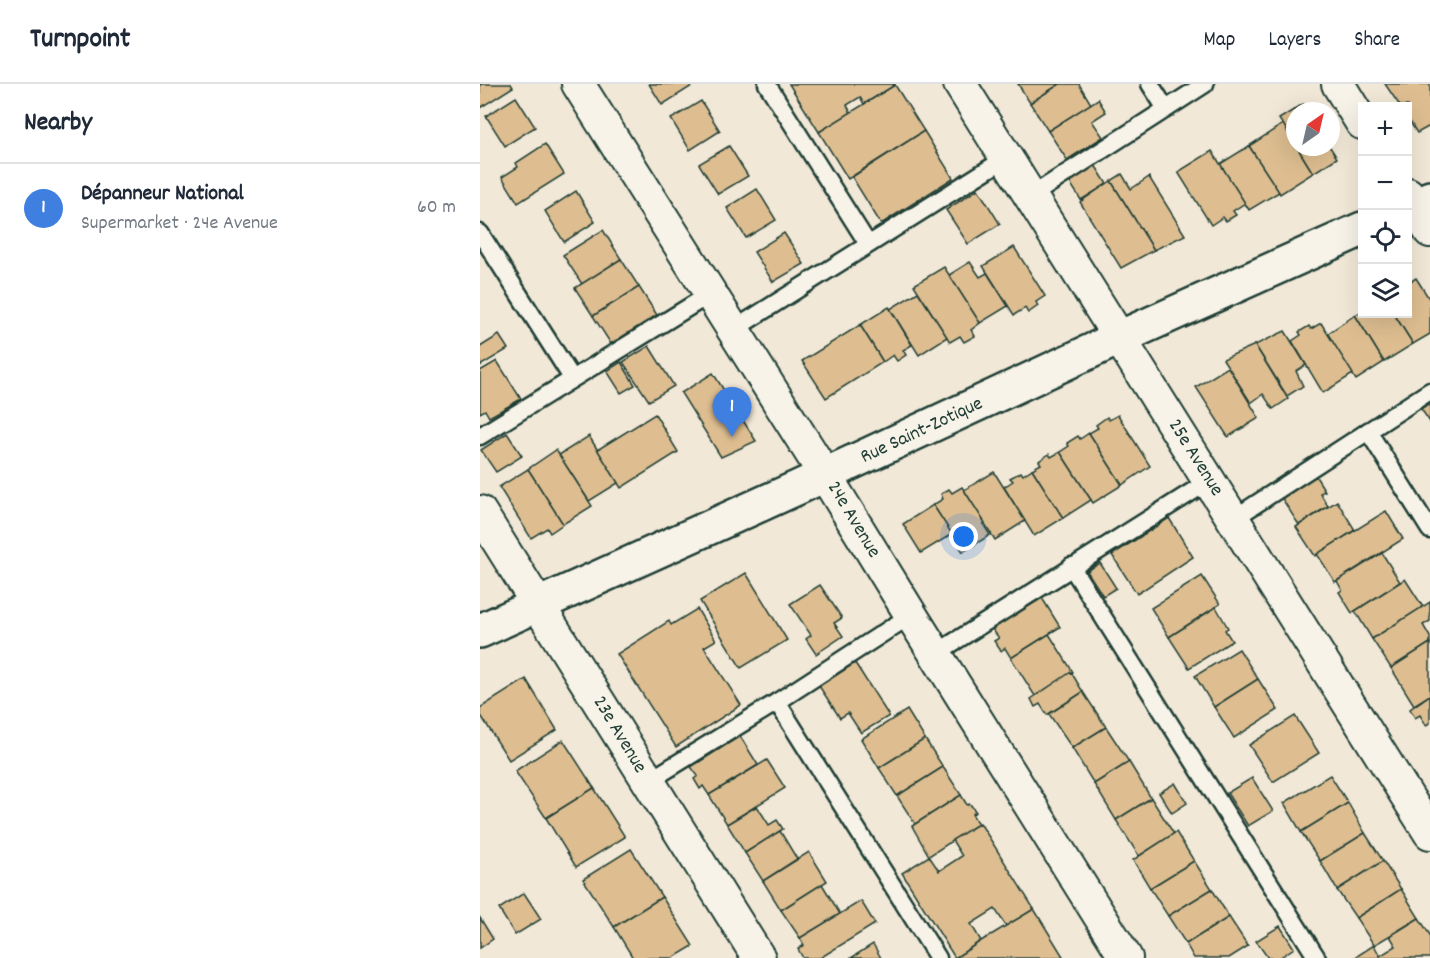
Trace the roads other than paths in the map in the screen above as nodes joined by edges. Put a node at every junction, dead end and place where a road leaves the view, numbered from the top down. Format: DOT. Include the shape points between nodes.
graph roads {
  1 [pos="578,84"];
  2 [pos="767,84"];
  3 [pos="960,84"];
  4 [pos="1150,84"];
  5 [pos="1205,84"];
  6 [pos="1338,84"];
  7 [pos="1166,109"];
  8 [pos="1358,116"];
  9 [pos="1006,158"];
  10 [pos="1031,196"];
  11 [pos="1358,231"];
  12 [pos="480,232"];
  13 [pos="868,244"];
  14 [pos="710,294"];
  15 [pos="733,330"];
  16 [pos="1119,338"];
  17 [pos="572,378"];
  18 [pos="1430,391"];
  19 [pos="1368,431"];
  20 [pos="480,436"];
  21 [pos="825,475"];
  22 [pos="1209,480"];
  23 [pos="480,512"];
  24 [pos="1233,519"];
  25 [pos="1430,530"];
  26 [pos="1071,566"];
  27 [pos="538,605"];
  28 [pos="911,615"];
  29 [pos="480,631"];
  30 [pos="935,654"];
  31 [pos="777,702"];
  32 [pos="647,782"];
  33 [pos="1430,833"];
  34 [pos="759,958"];
  35 [pos="938,958"];
  36 [pos="1126,958"];
  37 [pos="1317,958"];
  1 -- 14 [label="street, 24e Avenue"];
  2 -- 13 [label="lane"];
  3 -- 9 [label="street, 25e Avenue"];
  4 -- 7 [label="lane"];
  5 -- 7 [label="lane"];
  6 -- 8 [label="street"];
  7 -- 10 [label="lane"];
  9 -- 10 [label="street, 25e Avenue"];
  9 -- 13 [label="lane"];
  10 -- 16 [label="street, 25e Avenue"];
  11 -- 16 [label="street, Rue Saint-Zotique"];
  12 -- 17 [label="lane"];
  13 -- 15 [label="lane"];
  14 -- 15 [label="street, 24e Avenue"];
  14 -- 17 [label="lane"];
  15 -- 21 [label="street, 24e Avenue"];
  16 -- 21 [label="street, Rue Saint-Zotique"];
  16 -- 22 [label="street, 25e Avenue"];
  17 -- 20 [label="lane"];
  18 -- 19 [label="lane"];
  19 -- 24 [label="lane"];
  19 -- 25 [label="lane"];
  21 -- 27 [label="street, Rue Saint-Zotique"];
  21 -- 28 [label="street, 24e Avenue"];
  22 -- 24 [label="street, 25e Avenue"];
  22 -- 26 [label="lane"];
  23 -- 27 [label="street, 23e Avenue"];
  24 -- 33 [label="street, 25e Avenue"];
  26 -- 30 [label="lane"];
  26 -- 37 [label="lane"];
  27 -- 29 [label="street, Rue Saint-Zotique"];
  27 -- 32 [label="street, 23e Avenue"];
  28 -- 30 [label="street, 24e Avenue"];
  28 -- 31 [label="lane"];
  30 -- 36 [label="street, 24e Avenue"];
  31 -- 32 [label="lane"];
  31 -- 35 [label="lane"];
  32 -- 34 [label="street, 23e Avenue"];
}
